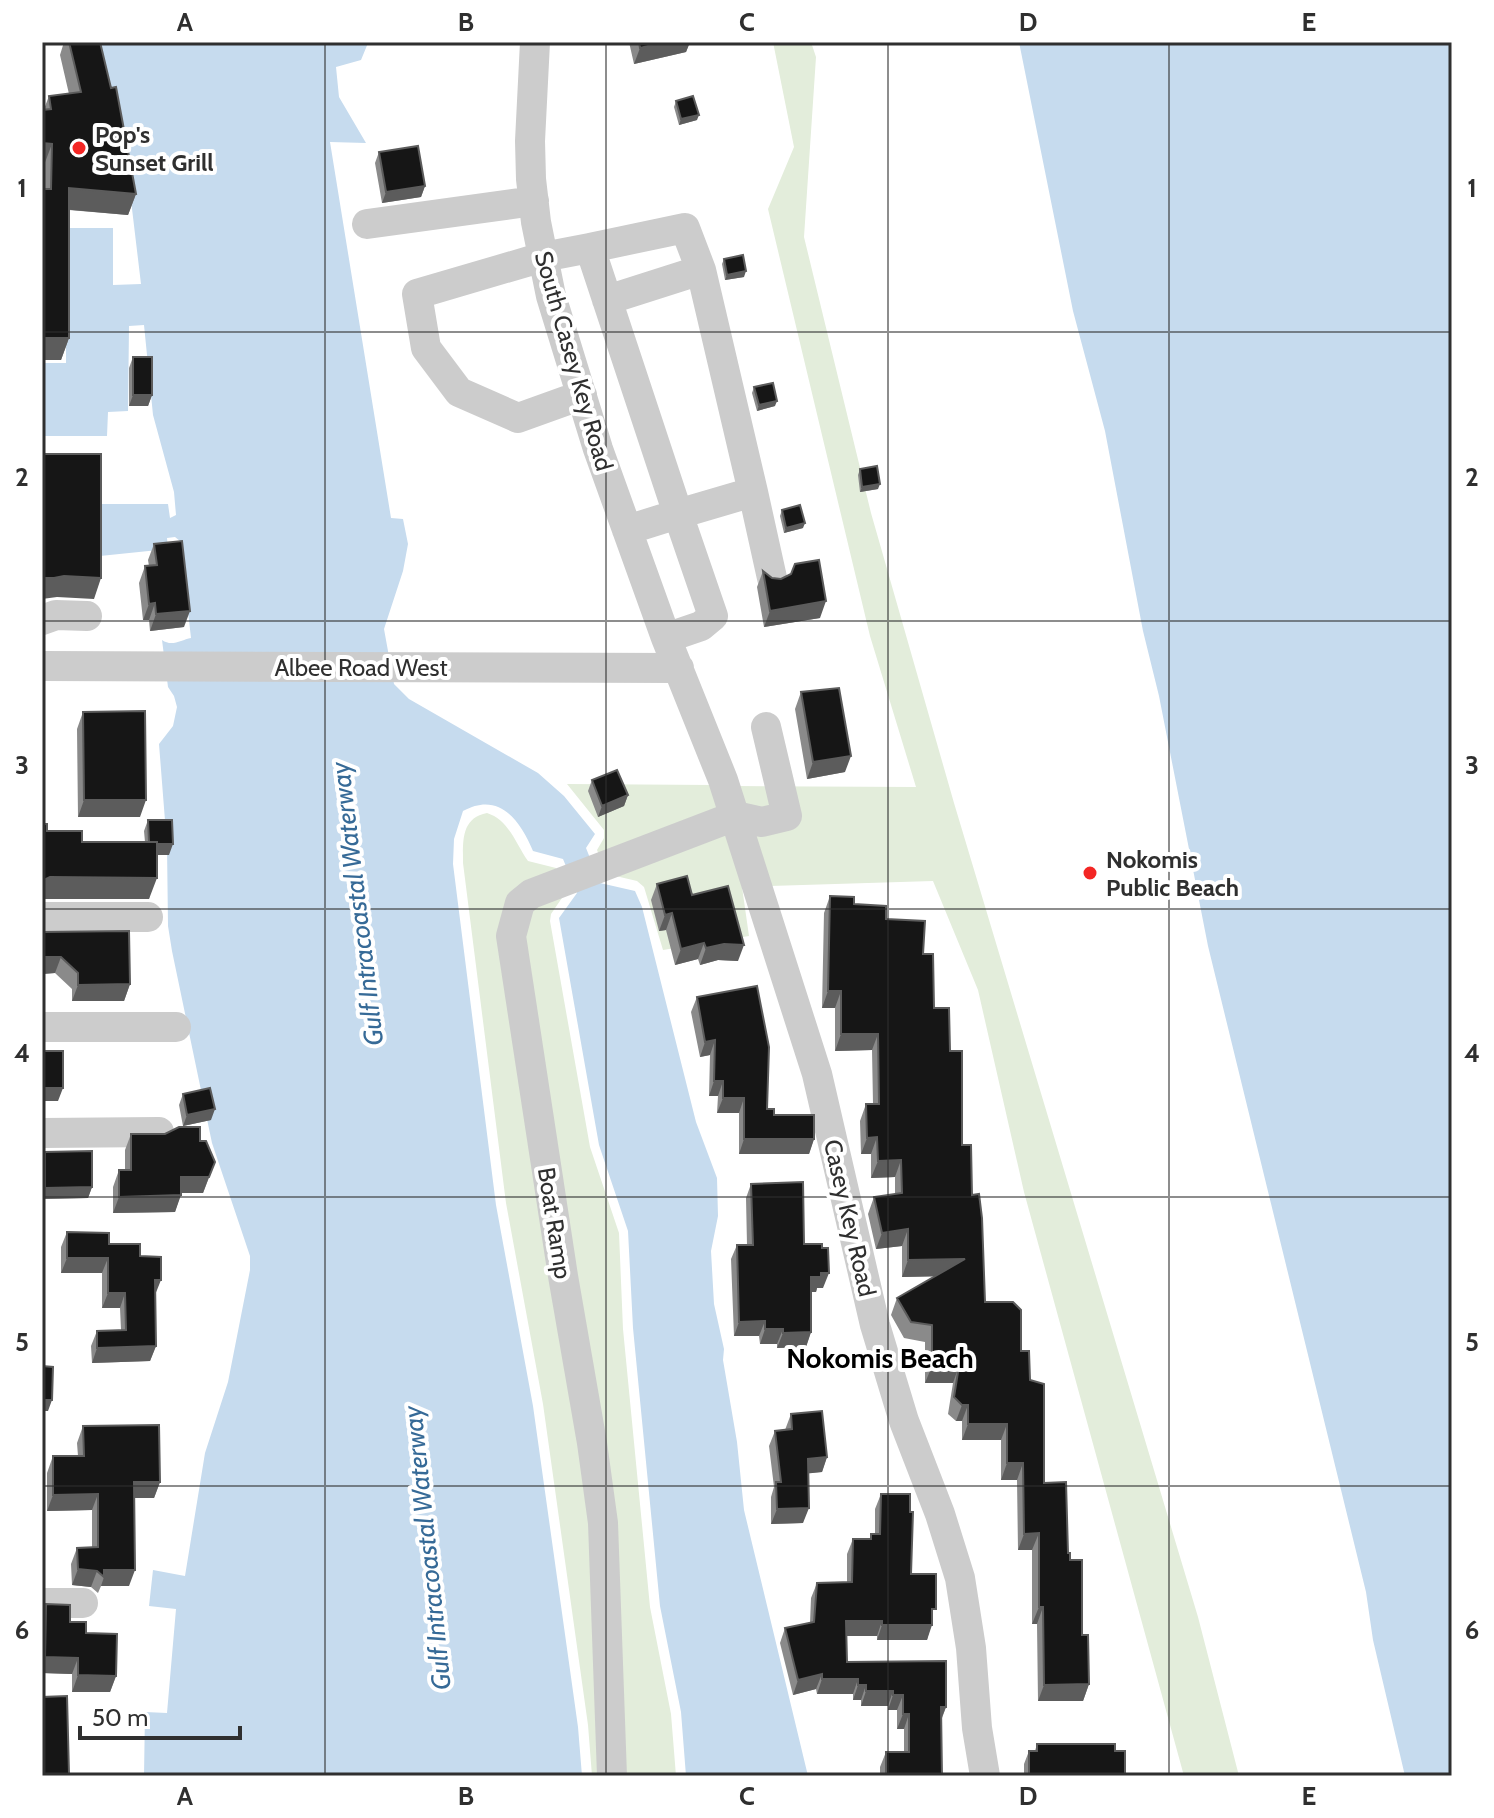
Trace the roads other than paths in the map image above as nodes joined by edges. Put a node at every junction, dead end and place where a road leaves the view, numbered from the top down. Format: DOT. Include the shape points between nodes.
graph roads {
  1 [pos="535,42"];
  2 [pos="534,201"];
  3 [pos="367,224"];
  4 [pos="590,248"];
  5 [pos="543,257"];
  6 [pos="701,270"];
  7 [pos="607,300"];
  8 [pos="582,395"];
  9 [pos="753,492"];
  10 [pos="678,514"];
  11 [pos="627,530"];
  12 [pos="772,578"];
  13 [pos="87,616"];
  14 [pos="42,620"];
  15 [pos="666,638"];
  16 [pos="42,666"];
  17 [pos="679,668"];
  18 [pos="766,727"];
  19 [pos="735,816"];
  20 [pos="42,917"];
  21 [pos="148,917"];
  22 [pos="42,1027"];
  23 [pos="176,1027"];
  24 [pos="159,1132"];
  25 [pos="42,1133"];
  26 [pos="42,1603"];
  27 [pos="83,1603"];
  28 [pos="612,1776"];
  29 [pos="985,1776"];
  1 -- 2 [label="street, South Casey Key Road" via="530,141"];
  2 -- 3 [label="street"];
  2 -- 5 [label="street, South Casey Key Road"];
  4 -- 5 [label="street"];
  4 -- 6 [label="street" via="685,228"];
  4 -- 7 [label="street"];
  5 -- 8 [label="street, South Casey Key Road"];
  5 -- 8 [label="street" via="417,294 426,348 459,392 518,418"];
  6 -- 7 [label="street"];
  6 -- 9 [label="street"];
  7 -- 10 [label="street"];
  8 -- 11 [label="street, South Casey Key Road"];
  9 -- 10 [label="street"];
  9 -- 12 [label="street"];
  10 -- 11 [label="street"];
  10 -- 15 [label="street" via="713,616"];
  11 -- 15 [label="street, South Casey Key Road"];
  13 -- 14 [label="street"];
  15 -- 17 [label="street, South Casey Key Road"];
  16 -- 17 [label="street, Albee Road West"];
  17 -- 19 [label="street, Casey Key Road"];
  18 -- 19 [label="street" via="787,816 762,822"];
  19 -- 28 [label="street, Boat Ramp" via="531,894 520,903 511,936 601,1510"];
  19 -- 29 [label="street, Casey Key Road" via="817,1074 875,1325 960,1578"];
  20 -- 21 [label="street"];
  22 -- 23 [label="street"];
  24 -- 25 [label="street"];
  26 -- 27 [label="street"];
}
